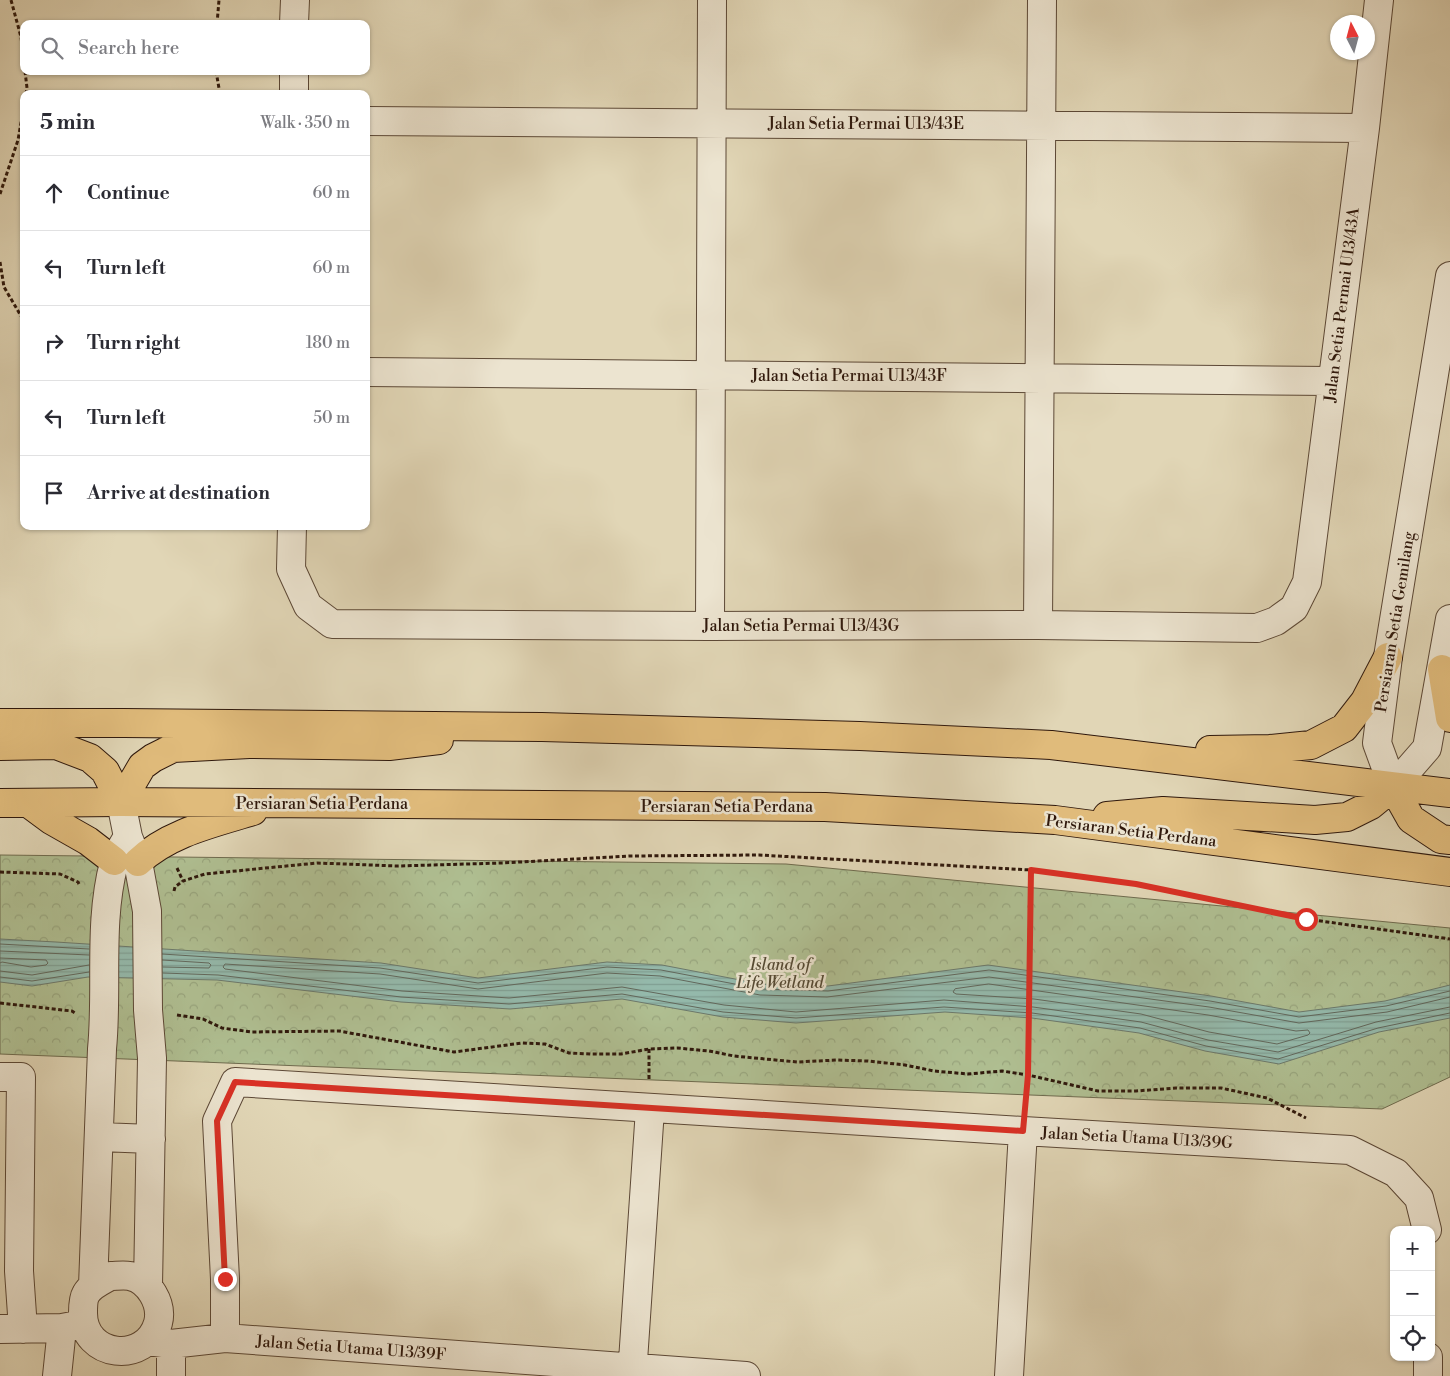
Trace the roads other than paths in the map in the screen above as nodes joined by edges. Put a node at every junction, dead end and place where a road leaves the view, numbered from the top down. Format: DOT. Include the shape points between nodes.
graph roads {
  1 [pos="294,0"];
  2 [pos="712,0"];
  3 [pos="1042,0"];
  4 [pos="1379,0"];
  5 [pos="294,20"];
  6 [pos="294,75"];
  7 [pos="294,90"];
  8 [pos="370,121"];
  9 [pos="712,123"];
  10 [pos="1041,126"];
  11 [pos="1365,128"];
  12 [pos="1450,276"];
  13 [pos="1444,359"];
  14 [pos="370,372"];
  15 [pos="710,375"];
  16 [pos="1039,378"];
  17 [pos="1332,380"];
  18 [pos="292,530"];
  19 [pos="1294,608"];
  20 [pos="1450,619"];
  21 [pos="1038,625"];
  22 [pos="710,626"];
  23 [pos="1388,657"];
  24 [pos="1442,670"];
  25 [pos="1450,718"];
  26 [pos="0,723"];
  27 [pos="542,727"];
  28 [pos="0,746"];
  29 [pos="1119,752"];
  30 [pos="1393,787"];
  31 [pos="1450,793"];
  32 [pos="121,802"];
  33 [pos="0,803"];
  34 [pos="28,803"];
  35 [pos="276,804"];
  36 [pos="1055,820"];
  37 [pos="1450,840"];
  38 [pos="1367,861"];
  39 [pos="126,862"];
  40 [pos="1450,872"];
  41 [pos="1450,881"];
  42 [pos="11,1077"];
  43 [pos="650,1108"];
  44 [pos="1023,1131"];
  45 [pos="100,1137"];
  46 [pos="152,1139"];
  47 [pos="1426,1226"];
  48 [pos="93,1286"];
  49 [pos="148,1286"];
  50 [pos="72,1326"];
  51 [pos="11,1329"];
  52 [pos="225,1338"];
  53 [pos="160,1342"];
  54 [pos="1428,1361"];
  55 [pos="632,1372"];
  56 [pos="56,1376"];
  57 [pos="172,1376"];
  58 [pos="746,1376"];
  59 [pos="1009,1376"];
  60 [pos="1428,1376"];
  1 -- 5 [label="street"];
  2 -- 9 [label="street"];
  3 -- 10 [label="street"];
  4 -- 11 [label="street, Jalan Setia Permai U13/43A"];
  6 -- 7 [label="street"];
  8 -- 9 [label="street, Jalan Setia Permai U13/43E"];
  9 -- 10 [label="street, Jalan Setia Permai U13/43E"];
  9 -- 15 [label="street"];
  10 -- 11 [label="street, Jalan Setia Permai U13/43E"];
  10 -- 16 [label="street"];
  11 -- 17 [label="street, Jalan Setia Permai U13/43A"];
  12 -- 13 [label="street, Persiaran Setia Gemilang"];
  13 -- 23 [label="street, Persiaran Setia Gemilang"];
  14 -- 15 [label="street, Jalan Setia Permai U13/43F"];
  15 -- 16 [label="street, Jalan Setia Permai U13/43F"];
  15 -- 22 [label="street"];
  16 -- 17 [label="street, Jalan Setia Permai U13/43F"];
  16 -- 21 [label="street"];
  17 -- 19 [label="street, Jalan Setia Permai U13/43A" via="1307,582"];
  18 -- 22 [label="street, Jalan Setia Permai U13/43G" via="291,569 308,606 332,624"];
  19 -- 21 [label="street, Jalan Setia Permai U13/43G" via="1276,622 1257,628"];
  20 -- 24 [label="street"];
  21 -- 22 [label="street, Jalan Setia Permai U13/43G"];
  23 -- 29 [label="main road" via="1365,701 1344,728 1311,745 1270,749"];
  23 -- 30 [label="street, Persiaran Setia Gemilang" via="1377,743"];
  24 -- 25 [label="main road"];
  24 -- 30 [label="street" via="1427,748"];
  26 -- 27 [label="main road"];
  27 -- 29 [label="main road" via="860,736"];
  27 -- 32 [label="main road" via="389,746 249,744 173,748 142,766"];
  28 -- 32 [label="main road" via="56,745 90,758 106,771"];
  29 -- 30 [label="main road"];
  30 -- 31 [label="main road"];
  30 -- 36 [label="main road" via="1371,805 1347,817 1315,820 1163,811"];
  30 -- 37 [label="main road" via="1411,819 1442,839"];
  32 -- 34 [label="main road, Persiaran Setia Perdana"];
  32 -- 35 [label="main road, Persiaran Setia Perdana"];
  32 -- 39 [label="street" via="128,837"];
  33 -- 34 [label="main road, Persiaran Setia Perdana"];
  34 -- 39 [label="main road" via="51,820"];
  35 -- 36 [label="main road, Persiaran Setia Perdana" via="825,808"];
  35 -- 39 [label="main road" via="178,836"];
  36 -- 38 [label="main road, Persiaran Setia Perdana"];
  38 -- 40 [label="main road, Persiaran Setia Perdana"];
  38 -- 41 [label="street"];
  39 -- 45 [label="street" via="105,912"];
  39 -- 46 [label="street" via="147,911"];
  42 -- 51 [label="street" via="19,1271"];
  43 -- 44 [label="street, Jalan Setia Utama U13/39G"];
  43 -- 52 [label="street, Jalan Setia Utama U13/39G" via="235,1082 217,1121"];
  43 -- 55 [label="street"];
  44 -- 47 [label="street, Jalan Setia Utama U13/39G" via="1343,1149 1396,1173 1419,1198"];
  44 -- 59 [label="street"];
  45 -- 46 [label="street"];
  45 -- 48 [label="street"];
  46 -- 49 [label="street"];
  48 -- 49 [label="street" via="110,1276 130,1276"];
  48 -- 50 [label="street"];
  49 -- 53 [label="street" via="158,1303"];
  50 -- 51 [label="street"];
  50 -- 53 [label="street" via="111,1351 131,1351"];
  50 -- 56 [label="street"];
  52 -- 53 [label="street, Jalan Setia Utama U13/39F"];
  52 -- 55 [label="street, Jalan Setia Utama U13/39F"];
  53 -- 57 [label="street"];
  54 -- 60 [label="street"];
  55 -- 58 [label="street, Jalan Setia Utama U13/39F"];
}
